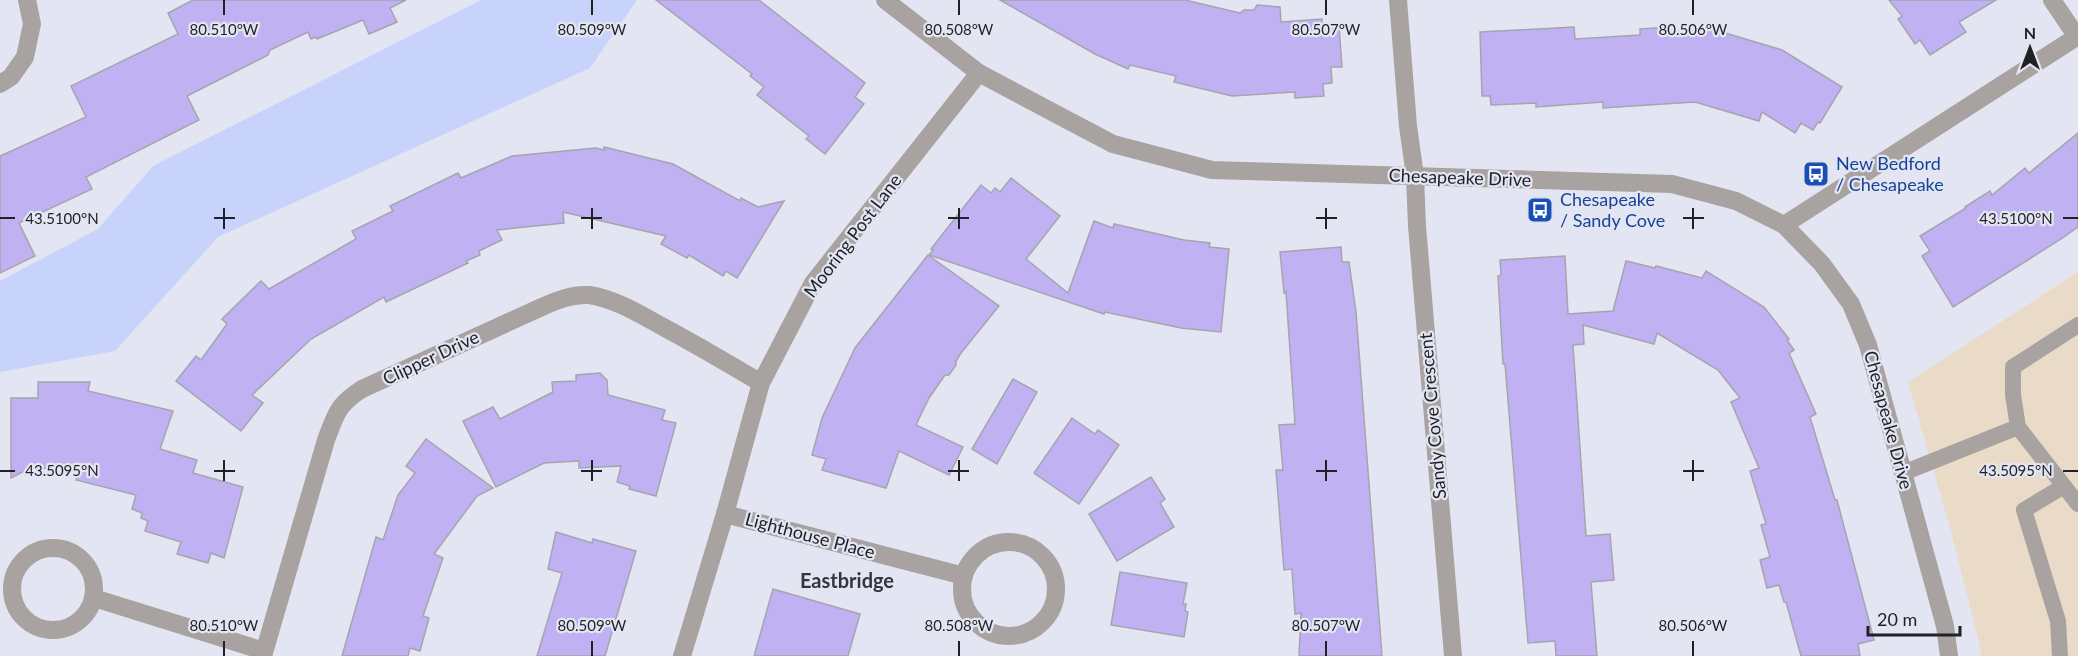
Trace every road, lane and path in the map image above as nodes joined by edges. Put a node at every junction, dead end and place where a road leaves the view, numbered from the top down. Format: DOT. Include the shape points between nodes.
graph roads {
  1 [pos="27,0"];
  2 [pos="885,0"];
  3 [pos="1398,0"];
  4 [pos="2052,0"];
  5 [pos="2077,36"];
  6 [pos="979,73"];
  7 [pos="0,84"];
  8 [pos="1415,176"];
  9 [pos="1784,225"];
  10 [pos="2078,325"];
  11 [pos="761,383"];
  12 [pos="2019,427"];
  13 [pos="1903,473"];
  14 [pos="2064,486"];
  15 [pos="2078,504"];
  16 [pos="725,514"];
  17 [pos="964,576"];
  18 [pos="94,598"];
  19 [pos="263,654"];
  20 [pos="682,656"];
  21 [pos="1453,656"];
  22 [pos="1949,656"];
  23 [pos="2060,656"];
  1 -- 7 [label="street" via="32,24 25,57 11,77"];
  2 -- 6 [label="street, Chesapeake Drive"];
  3 -- 8 [label="street, Sandy Cove Crescent"];
  4 -- 5 [label="street"];
  5 -- 9 [label="street"];
  6 -- 8 [label="street, Chesapeake Drive" via="1113,144 1212,171"];
  6 -- 11 [label="street, Mooring Post Lane" via="813,283"];
  8 -- 9 [label="street, Chesapeake Drive" via="1672,184 1736,201"];
  8 -- 21 [label="street, Sandy Cove Crescent"];
  9 -- 13 [label="street, Chesapeake Drive" via="1822,264 1851,304 1868,345"];
  10 -- 12 [label="lane" via="2013,367"];
  11 -- 16 [label="street, Mooring Post Lane"];
  11 -- 19 [label="street, Clipper Drive" via="626,306 587,295 567,297 544,306 362,390 346,400 337,412 326,440"];
  12 -- 13 [label="lane"];
  12 -- 14 [label="lane"];
  13 -- 22 [label="street, Chesapeake Drive" via="1945,626"];
  14 -- 15 [label="lane"];
  14 -- 23 [label="lane" via="2024,510 2058,621"];
  16 -- 17 [label="street, Lighthouse Place"];
  16 -- 20 [label="street, Mooring Post Lane"];
  17 -- 17 [label="street" via="966,608 978,626 992,634 1025,634 1039,626 1053,608 1057,592 1051,567 1041,554 1026,545 992,545 978,554"];
  18 -- 18 [label="street" via="95,584 88,566 72,551 58,547 30,555 13,578 12,595 21,615 33,625 53,630 75,624 87,613"];
  18 -- 19 [label="street"];
}
